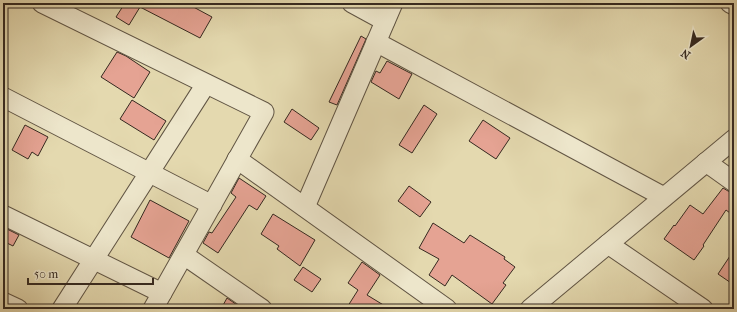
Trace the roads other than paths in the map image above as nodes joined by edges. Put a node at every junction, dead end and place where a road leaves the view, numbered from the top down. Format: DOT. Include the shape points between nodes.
graph roads {
  1 [pos="42,3"];
  2 [pos="352,3"];
  3 [pos="393,3"];
  4 [pos="730,3"];
  5 [pos="734,5"];
  6 [pos="385,21"];
  7 [pos="376,42"];
  8 [pos="206,84"];
  9 [pos="3,97"];
  10 [pos="734,139"];
  11 [pos="238,159"];
  12 [pos="706,162"];
  13 [pos="150,173"];
  14 [pos="734,182"];
  15 [pos="664,197"];
  16 [pos="212,205"];
  17 [pos="305,207"];
  18 [pos="3,215"];
  19 [pos="608,244"];
  20 [pos="184,256"];
  21 [pos="94,260"];
  22 [pos="158,301"];
  23 [pos="3,302"];
  24 [pos="18,309"];
  25 [pos="62,309"];
  26 [pos="262,309"];
  27 [pos="447,309"];
  28 [pos="530,309"];
  29 [pos="703,309"];
  1 -- 8 [label="street"];
  2 -- 6 [label="street"];
  3 -- 6 [label="street"];
  4 -- 5 [label="street"];
  6 -- 7 [label="street"];
  7 -- 15 [label="street"];
  7 -- 17 [label="street"];
  8 -- 11 [label="street" via="264,112"];
  8 -- 13 [label="street"];
  9 -- 13 [label="street"];
  10 -- 12 [label="street"];
  11 -- 16 [label="street"];
  11 -- 17 [label="street"];
  12 -- 14 [label="street"];
  12 -- 15 [label="street"];
  13 -- 16 [label="street"];
  13 -- 21 [label="street"];
  15 -- 19 [label="street"];
  16 -- 20 [label="street"];
  17 -- 27 [label="street"];
  18 -- 21 [label="street"];
  19 -- 28 [label="street"];
  19 -- 29 [label="street"];
  20 -- 22 [label="street"];
  20 -- 26 [label="street"];
  21 -- 22 [label="street"];
  21 -- 25 [label="street"];
  23 -- 24 [label="street"];
}
